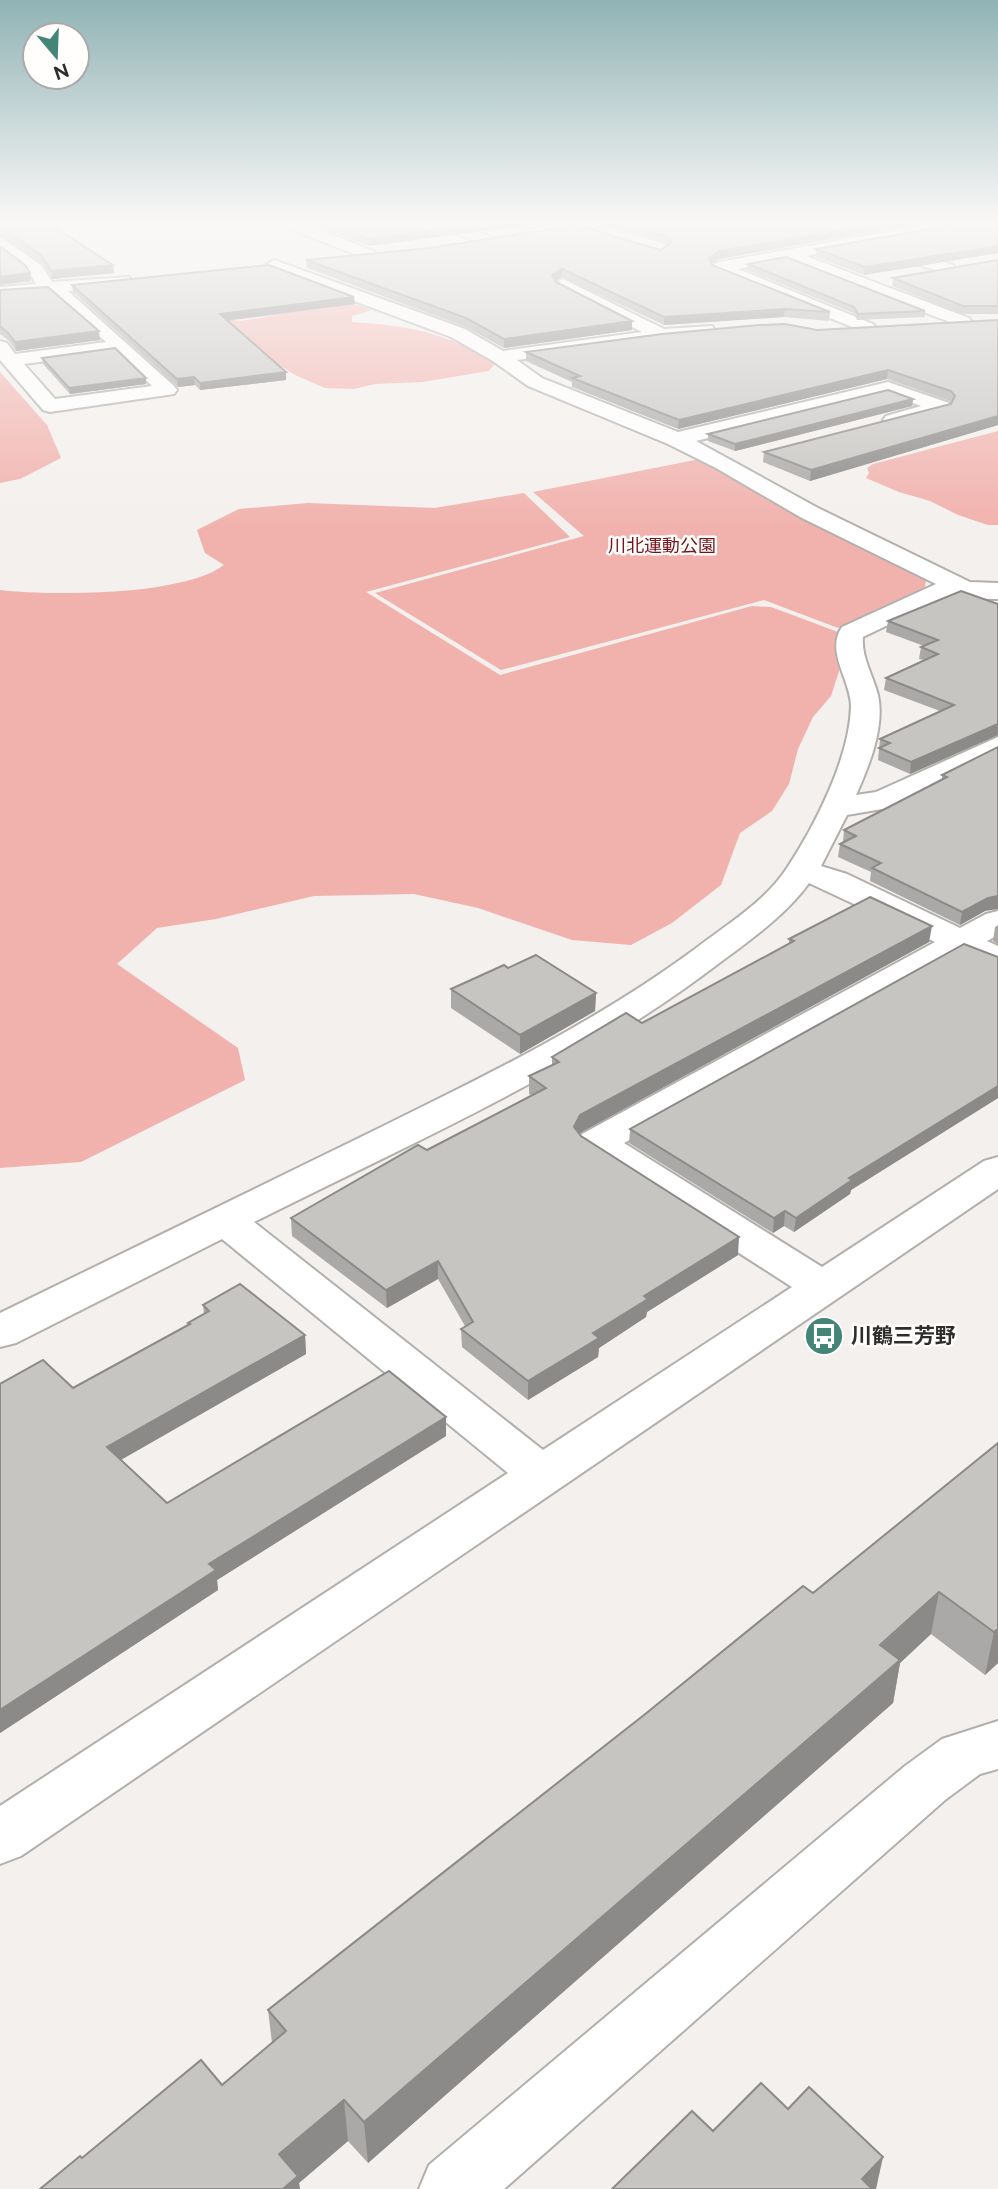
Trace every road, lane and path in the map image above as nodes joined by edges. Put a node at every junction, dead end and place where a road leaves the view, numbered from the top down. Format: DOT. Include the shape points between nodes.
graph roads {
  1 [pos="96,323"];
  2 [pos="433,323"];
  3 [pos="640,323"];
  4 [pos="853,323"];
  5 [pos="947,323"];
  6 [pos="922,325"];
  7 [pos="829,330"];
  8 [pos="661,334"];
  9 [pos="121,346"];
  10 [pos="5,354"];
  11 [pos="500,357"];
  12 [pos="569,365"];
  13 [pos="544,369"];
  14 [pos="519,372"];
  15 [pos="878,424"];
  16 [pos="676,439"];
  17 [pos="750,457"];
  18 [pos="724,463"];
  19 [pos="981,590"];
  20 [pos="998,746"];
  21 [pos="836,807"];
  22 [pos="802,870"];
  23 [pos="998,921"];
  24 [pos="962,942"];
  25 [pos="998,959"];
  26 [pos="998,1170"];
  27 [pos="225,1220"];
  28 [pos="824,1288"];
  29 [pos="0,1332"];
  30 [pos="542,1475"];
  31 [pos="998,1745"];
  32 [pos="0,1838"];
  33 [pos="453,2189"];
  1 -- 9 [label="street"];
  2 -- 11 [label="street"];
  3 -- 8 [label="street"];
  4 -- 7 [label="street" via="872,331"];
  5 -- 6 [label="street"];
  8 -- 11 [label="street"];
  8 -- 12 [label="street" via="726,336"];
  9 -- 10 [label="street"];
  9 -- 10 [label="street" via="167,390 50,405"];
  11 -- 14 [label="street"];
  13 -- 14 [label="street"];
  14 -- 16 [label="street"];
  15 -- 16 [label="street" via="942,407 888,388"];
  16 -- 18 [label="street"];
  17 -- 18 [label="street"];
  18 -- 19 [label="street" via="810,513"];
  19 -- 21 [label="street" via="939,591 851,634 848,646 866,694 865,712"];
  20 -- 21 [label="street" via="883,800"];
  21 -- 22 [label="street"];
  22 -- 24 [label="street" via="835,881"];
  22 -- 27 [label="street" via="777,901 656,993 505,1080"];
  23 -- 24 [label="street"];
  24 -- 25 [label="street"];
  24 -- 28 [label="street" via="596,1143"];
  26 -- 28 [label="street"];
  27 -- 29 [label="street"];
  27 -- 30 [label="street"];
  28 -- 30 [label="street"];
  30 -- 32 [label="street"];
  31 -- 33 [label="street" via="962,1756 925,1783"];
}
